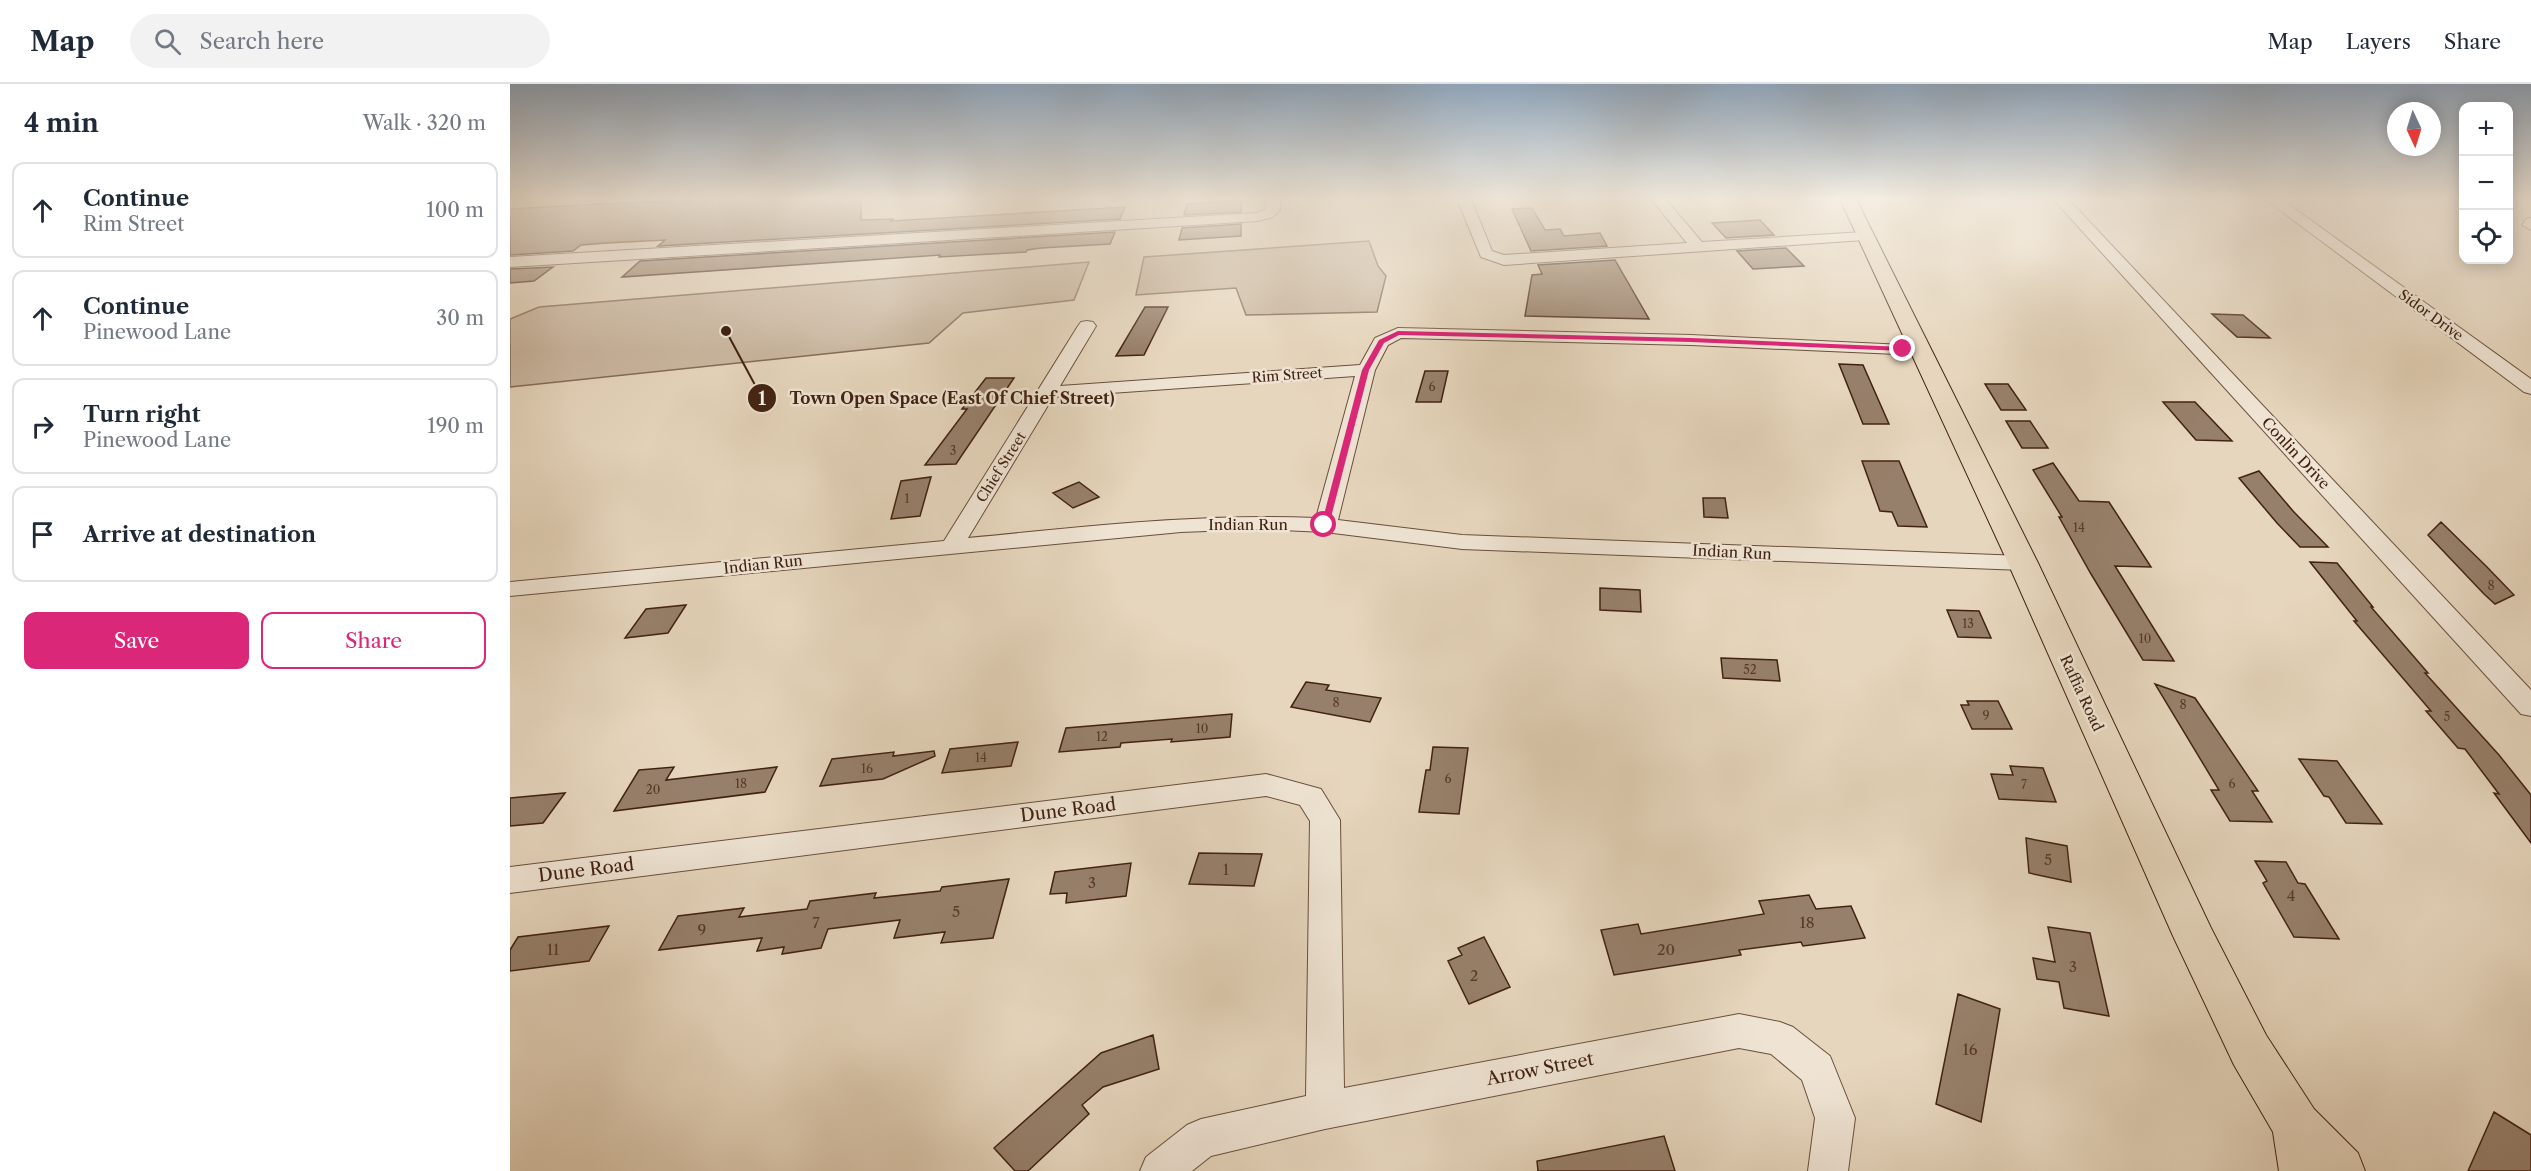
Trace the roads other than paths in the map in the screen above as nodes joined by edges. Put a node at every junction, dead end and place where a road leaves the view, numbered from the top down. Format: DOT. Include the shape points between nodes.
graph roads {
  1 [pos="714,250"];
  2 [pos="1484,250"];
  3 [pos="1649,250"];
  4 [pos="1871,250"];
  5 [pos="2107,250"];
  6 [pos="2342,250"];
  7 [pos="510,262"];
  8 [pos="1087,326"];
  9 [pos="1920,350"];
  10 [pos="1366,370"];
  11 [pos="2531,388"];
  12 [pos="1048,392"];
  13 [pos="1324,525"];
  14 [pos="952,546"];
  15 [pos="2023,563"];
  16 [pos="510,589"];
  17 [pos="2531,707"];
  18 [pos="510,880"];
  19 [pos="1325,1110"];
  20 [pos="2300,1149"];
  21 [pos="1160,1171"];
  22 [pos="1828,1171"];
  23 [pos="2340,1171"];
  1 -- 7 [label="street"];
  2 -- 3 [label="street" via="1504,261"];
  4 -- 9 [label="main road, Raffia Road"];
  5 -- 17 [label="street, Conlin Drive"];
  6 -- 11 [label="street, Sidor Drive"];
  8 -- 12 [label="street, Chief Street"];
  9 -- 10 [label="street" via="1398,333 1381,342"];
  9 -- 15 [label="main road, Raffia Road"];
  10 -- 12 [label="street, Rim Street"];
  10 -- 13 [label="street"];
  12 -- 14 [label="street, Chief Street"];
  13 -- 14 [label="street, Indian Run" via="1180,525"];
  13 -- 15 [label="street, Indian Run" via="1462,542"];
  14 -- 16 [label="street, Indian Run"];
  15 -- 20 [label="main road, Raffia Road" via="2244,1040"];
  18 -- 19 [label="street, Dune Road" via="1266,786 1310,797 1325,820"];
  19 -- 21 [label="street, Arrow Street" via="1201,1139"];
  19 -- 22 [label="street, Arrow Street" via="1739,1031 1780,1039 1817,1069 1835,1118"];
  20 -- 23 [label="main road, Raffia Road"];
}
